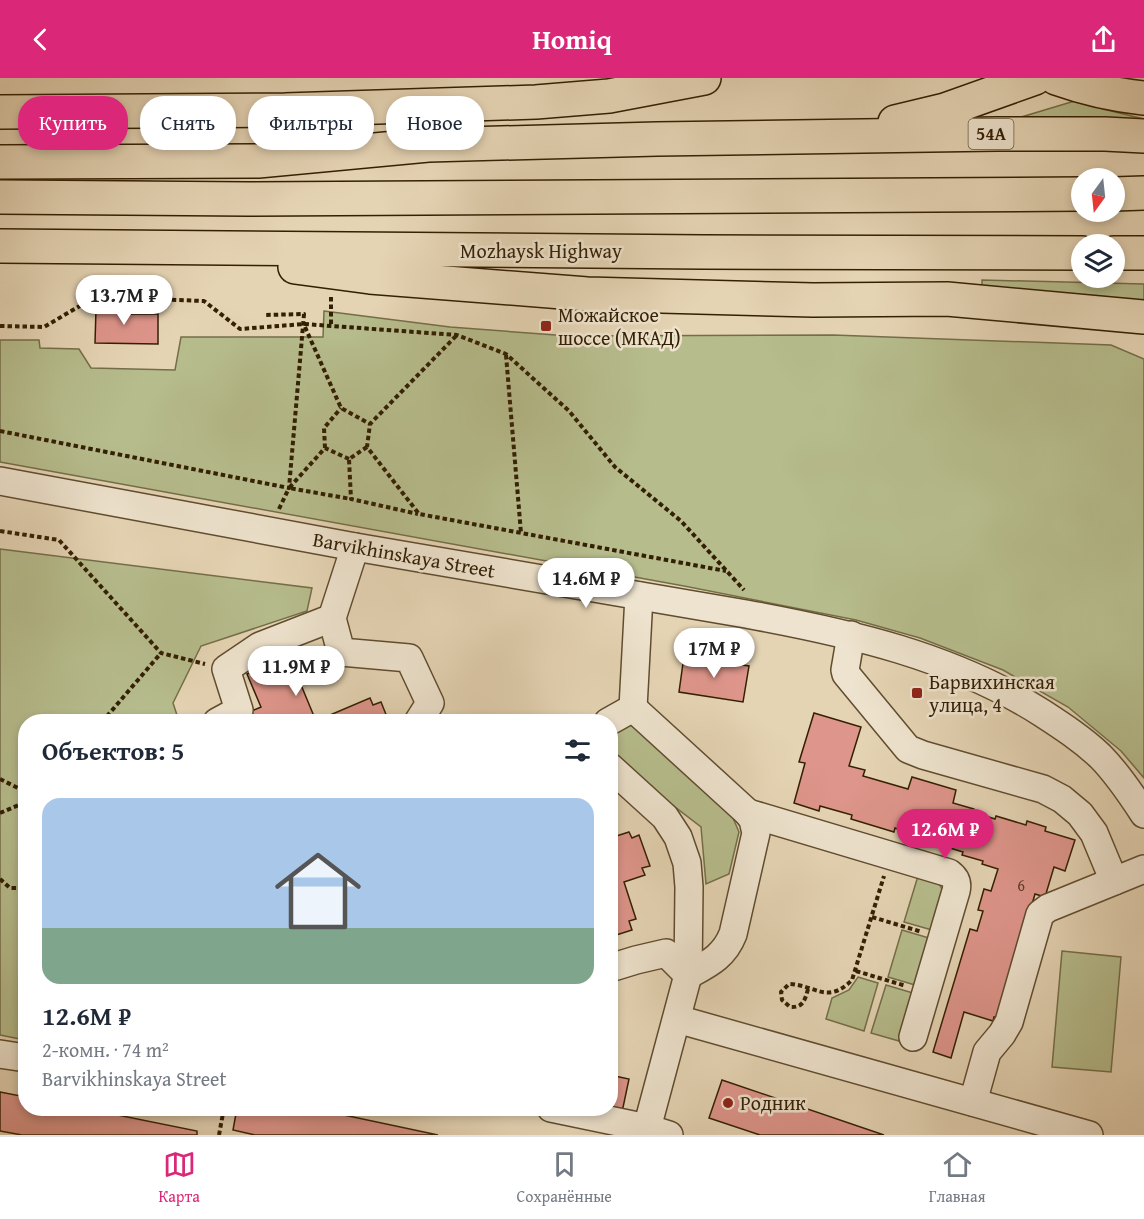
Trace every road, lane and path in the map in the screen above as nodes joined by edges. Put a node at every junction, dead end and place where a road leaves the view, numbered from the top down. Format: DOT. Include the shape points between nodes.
graph roads {
  1 [pos="704,78"];
  2 [pos="1035,78"];
  3 [pos="1056,78"];
  4 [pos="1144,98"];
  5 [pos="0,112"];
  6 [pos="838,135"];
  7 [pos="1144,136"];
  8 [pos="0,162"];
  9 [pos="1144,193"];
  10 [pos="1071,194"];
  11 [pos="1125,194"];
  12 [pos="0,196"];
  13 [pos="0,246"];
  14 [pos="64,247"];
  15 [pos="159,249"];
  16 [pos="1071,252"];
  17 [pos="0,253"];
  18 [pos="1125,253"];
  19 [pos="1144,253"];
  20 [pos="947,299"];
  21 [pos="264,315"];
  22 [pos="1144,317"];
  23 [pos="304,324"];
  24 [pos="0,326"];
  25 [pos="457,335"];
  26 [pos="1144,339"];
  27 [pos="506,354"];
  28 [pos="341,408"];
  29 [pos="370,424"];
  30 [pos="0,431"];
  31 [pos="367,447"];
  32 [pos="325,448"];
  33 [pos="349,459"];
  34 [pos="0,482"];
  35 [pos="289,488"];
  36 [pos="351,499"];
  37 [pos="419,514"];
  38 [pos="0,531"];
  39 [pos="521,533"];
  40 [pos="355,547"];
  41 [pos="726,571"];
  42 [pos="639,596"];
  43 [pos="746,614"];
  44 [pos="332,618"];
  45 [pos="851,635"];
  46 [pos="161,653"];
  47 [pos="226,669"];
  48 [pos="633,708"];
  49 [pos="109,714"];
  50 [pos="232,714"];
  51 [pos="423,714"];
  52 [pos="618,716"];
  53 [pos="618,774"];
  54 [pos="0,779"];
  55 [pos="18,788"];
  56 [pos="18,805"];
  57 [pos="0,813"];
  58 [pos="748,813"];
  59 [pos="1144,814"];
  60 [pos="890,856"];
  61 [pos="1144,869"];
  62 [pos="0,879"];
  63 [pos="1114,881"];
  64 [pos="18,888"];
  65 [pos="872,917"];
  66 [pos="943,938"];
  67 [pos="618,966"];
  68 [pos="856,971"];
  69 [pos="688,975"];
  70 [pos="808,989"];
  71 [pos="926,992"];
  72 [pos="677,1019"];
  73 [pos="913,1037"];
  74 [pos="0,1054"];
  75 [pos="18,1057"];
  76 [pos="973,1102"];
  77 [pos="223,1116"];
  78 [pos="583,1116"];
  79 [pos="650,1133"];
  80 [pos="219,1135"];
  81 [pos="1089,1135"];
  1 -- 5 [label="main road" via="609,96 536,102 285,110"];
  2 -- 6 [label="main road, 54А" via="945,110"];
  3 -- 4 [label="main road" via="1121,96"];
  6 -- 7 [label="main road, 54А"];
  6 -- 8 [label="main road" via="428,146 258,161"];
  9 -- 11 [label="main road"];
  10 -- 12 [label="main road"];
  13 -- 14 [label="main road, Mozhaysk Highway"];
  14 -- 15 [label="main road, Mozhaysk Highway"];
  14 -- 17 [label="main road"];
  15 -- 16 [label="main road, Mozhaysk Highway"];
  15 -- 20 [label="main road" via="370,277 586,294"];
  18 -- 19 [label="main road"];
  20 -- 22 [label="main road"];
  20 -- 26 [label="main road"];
  21 -- 23 [label="path" via="304,314"];
  23 -- 24 [label="path" via="240,329 204,301 94,297 44,327"];
  23 -- 25 [label="path"];
  23 -- 28 [label="path"];
  23 -- 35 [label="path"];
  25 -- 27 [label="path"];
  25 -- 29 [label="path"];
  27 -- 39 [label="path"];
  27 -- 41 [label="path" via="569,411 615,467 681,521"];
  28 -- 29 [label="path"];
  28 -- 32 [label="path" via="324,428"];
  29 -- 31 [label="path"];
  30 -- 35 [label="path"];
  31 -- 33 [label="path"];
  31 -- 37 [label="path"];
  32 -- 33 [label="path"];
  32 -- 35 [label="path"];
  33 -- 36 [label="path"];
  34 -- 40 [label="street, Barvikhinskaya Street"];
  35 -- 36 [label="path"];
  36 -- 37 [label="path"];
  37 -- 39 [label="path"];
  38 -- 46 [label="path" via="59,540"];
  39 -- 41 [label="path"];
  40 -- 42 [label="street, Barvikhinskaya Street"];
  40 -- 44 [label="street"];
  41 -- 43 [label="path" via="747,592"];
  42 -- 43 [label="street, Barvikhinskaya Street"];
  42 -- 48 [label="street"];
  43 -- 45 [label="street, Barvikhinskaya Street"];
  44 -- 47 [label="street" via="260,646"];
  44 -- 51 [label="street" via="341,652 409,658 430,703"];
  45 -- 59 [label="street, Barvikhinskaya Street" via="966,672 1018,698 1070,731 1101,757"];
  45 -- 63 [label="street" via="846,674 908,749 1043,789 1062,799 1094,833"];
  46 -- 47 [label="path"];
  46 -- 49 [label="path"];
  47 -- 50 [label="street" via="239,710"];
  48 -- 52 [label="street"];
  48 -- 58 [label="street"];
  53 -- 69 [label="street" via="665,817 678,837 687,863 689,887"];
  54 -- 55 [label="path"];
  56 -- 57 [label="path"];
  58 -- 60 [label="street"];
  58 -- 69 [label="street" via="756,833 729,945 716,960"];
  60 -- 65 [label="path"];
  60 -- 66 [label="street" via="954,876 957,886"];
  61 -- 63 [label="street"];
  62 -- 64 [label="path" via="10,888"];
  63 -- 76 [label="street" via="1048,908 1040,915 1009,1022 987,1052"];
  65 -- 66 [label="path"];
  65 -- 68 [label="path"];
  66 -- 71 [label="street"];
  67 -- 69 [label="street" via="666,953"];
  68 -- 70 [label="path" via="852,980 833,993"];
  68 -- 71 [label="path"];
  69 -- 72 [label="street"];
  70 -- 70 [label="path" via="786,986 782,1000 790,1007 798,1007 804,1003"];
  71 -- 73 [label="street"];
  72 -- 76 [label="street"];
  72 -- 79 [label="street"];
  74 -- 75 [label="street"];
  76 -- 81 [label="street"];
  77 -- 80 [label="path"];
  78 -- 79 [label="street"];
}
